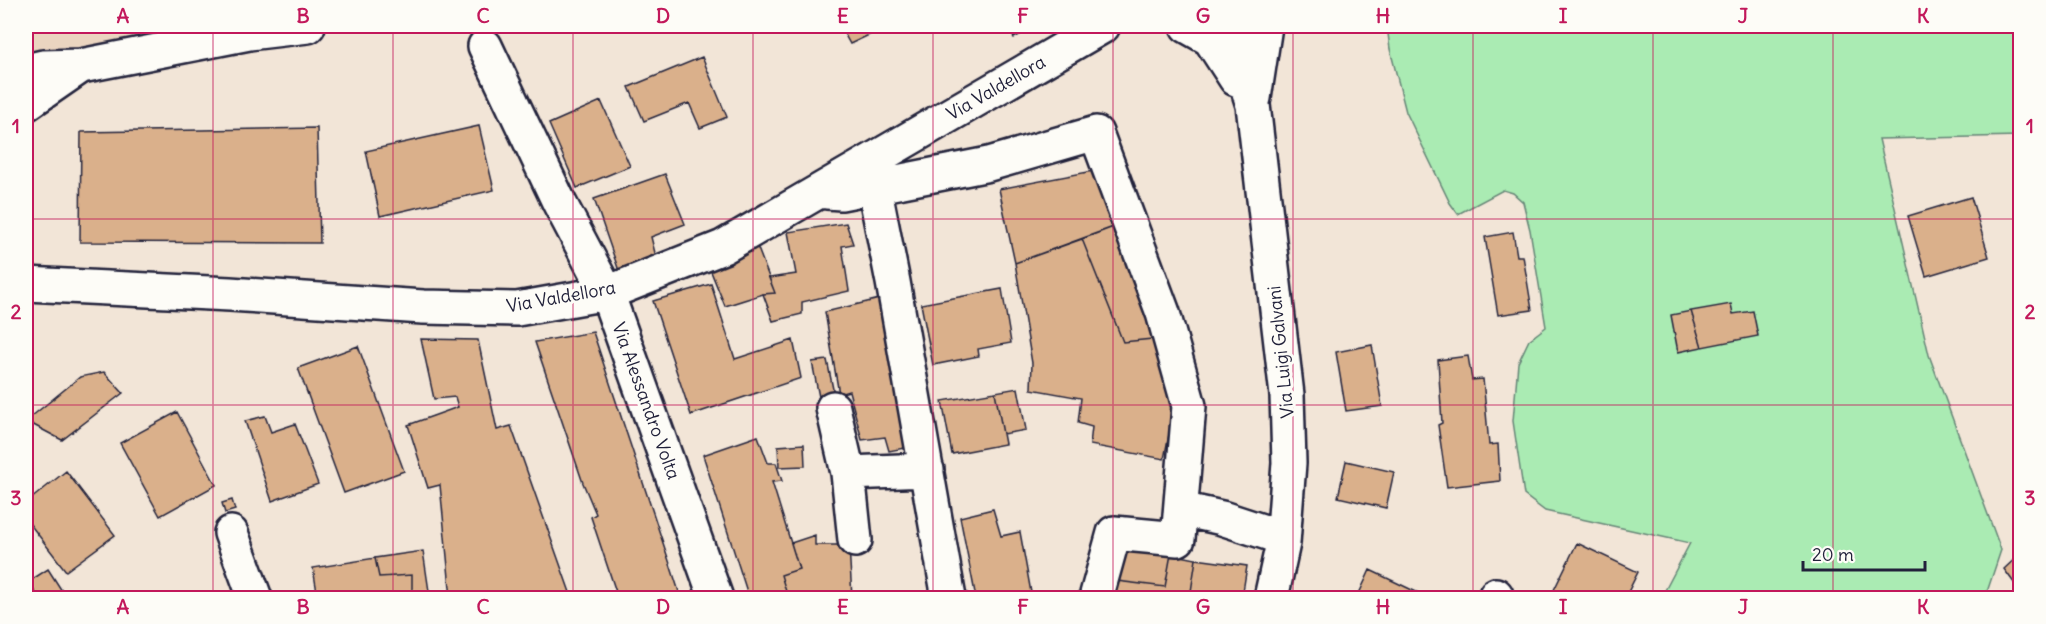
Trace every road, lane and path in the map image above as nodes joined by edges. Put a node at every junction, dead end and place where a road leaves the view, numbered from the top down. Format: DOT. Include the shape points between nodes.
graph roads {
  1 [pos="308,26"];
  2 [pos="1103,26"];
  3 [pos="1187,26"];
  4 [pos="1234,26"];
  5 [pos="1265,26"];
  6 [pos="485,46"];
  7 [pos="81,66"];
  8 [pos="26,71"];
  9 [pos="26,104"];
  10 [pos="1253,105"];
  11 [pos="874,186"];
  12 [pos="817,192"];
  13 [pos="26,284"];
  14 [pos="607,293"];
  15 [pos="833,408"];
  16 [pos="927,470"];
  17 [pos="848,474"];
  18 [pos="1180,509"];
  19 [pos="231,533"];
  20 [pos="1283,538"];
  21 [pos="855,540"];
  22 [pos="255,598"];
  23 [pos="716,598"];
  24 [pos="949,598"];
  25 [pos="1096,598"];
  26 [pos="1271,598"];
  1 -- 7 [label="street" via="249,33"];
  2 -- 12 [label="street, Via Valdellora"];
  3 -- 10 [label="street" via="1210,39"];
  4 -- 10 [label="street, Via Luigi Galvani" via="1236,51"];
  5 -- 10 [label="street, Via Luigi Galvani"];
  6 -- 14 [label="street, Via Alessandro Volta"];
  7 -- 8 [label="street"];
  7 -- 9 [label="street"];
  10 -- 20 [label="street, Via Luigi Galvani" via="1287,395 1289,464"];
  11 -- 12 [label="street" via="841,193"];
  11 -- 16 [label="street"];
  11 -- 18 [label="street" via="989,164 1096,133 1163,313 1189,406"];
  12 -- 14 [label="street, Via Valdellora" via="723,247"];
  13 -- 14 [label="street, Via Valdellora" via="493,309 517,309"];
  14 -- 23 [label="street, Via Alessandro Volta"];
  15 -- 17 [label="street"];
  16 -- 17 [label="street"];
  16 -- 24 [label="street"];
  17 -- 21 [label="street"];
  18 -- 20 [label="street"];
  18 -- 25 [label="street" via="1178,539 1114,533"];
  19 -- 22 [label="street"];
  20 -- 26 [label="street, Via Luigi Galvani"];
}
